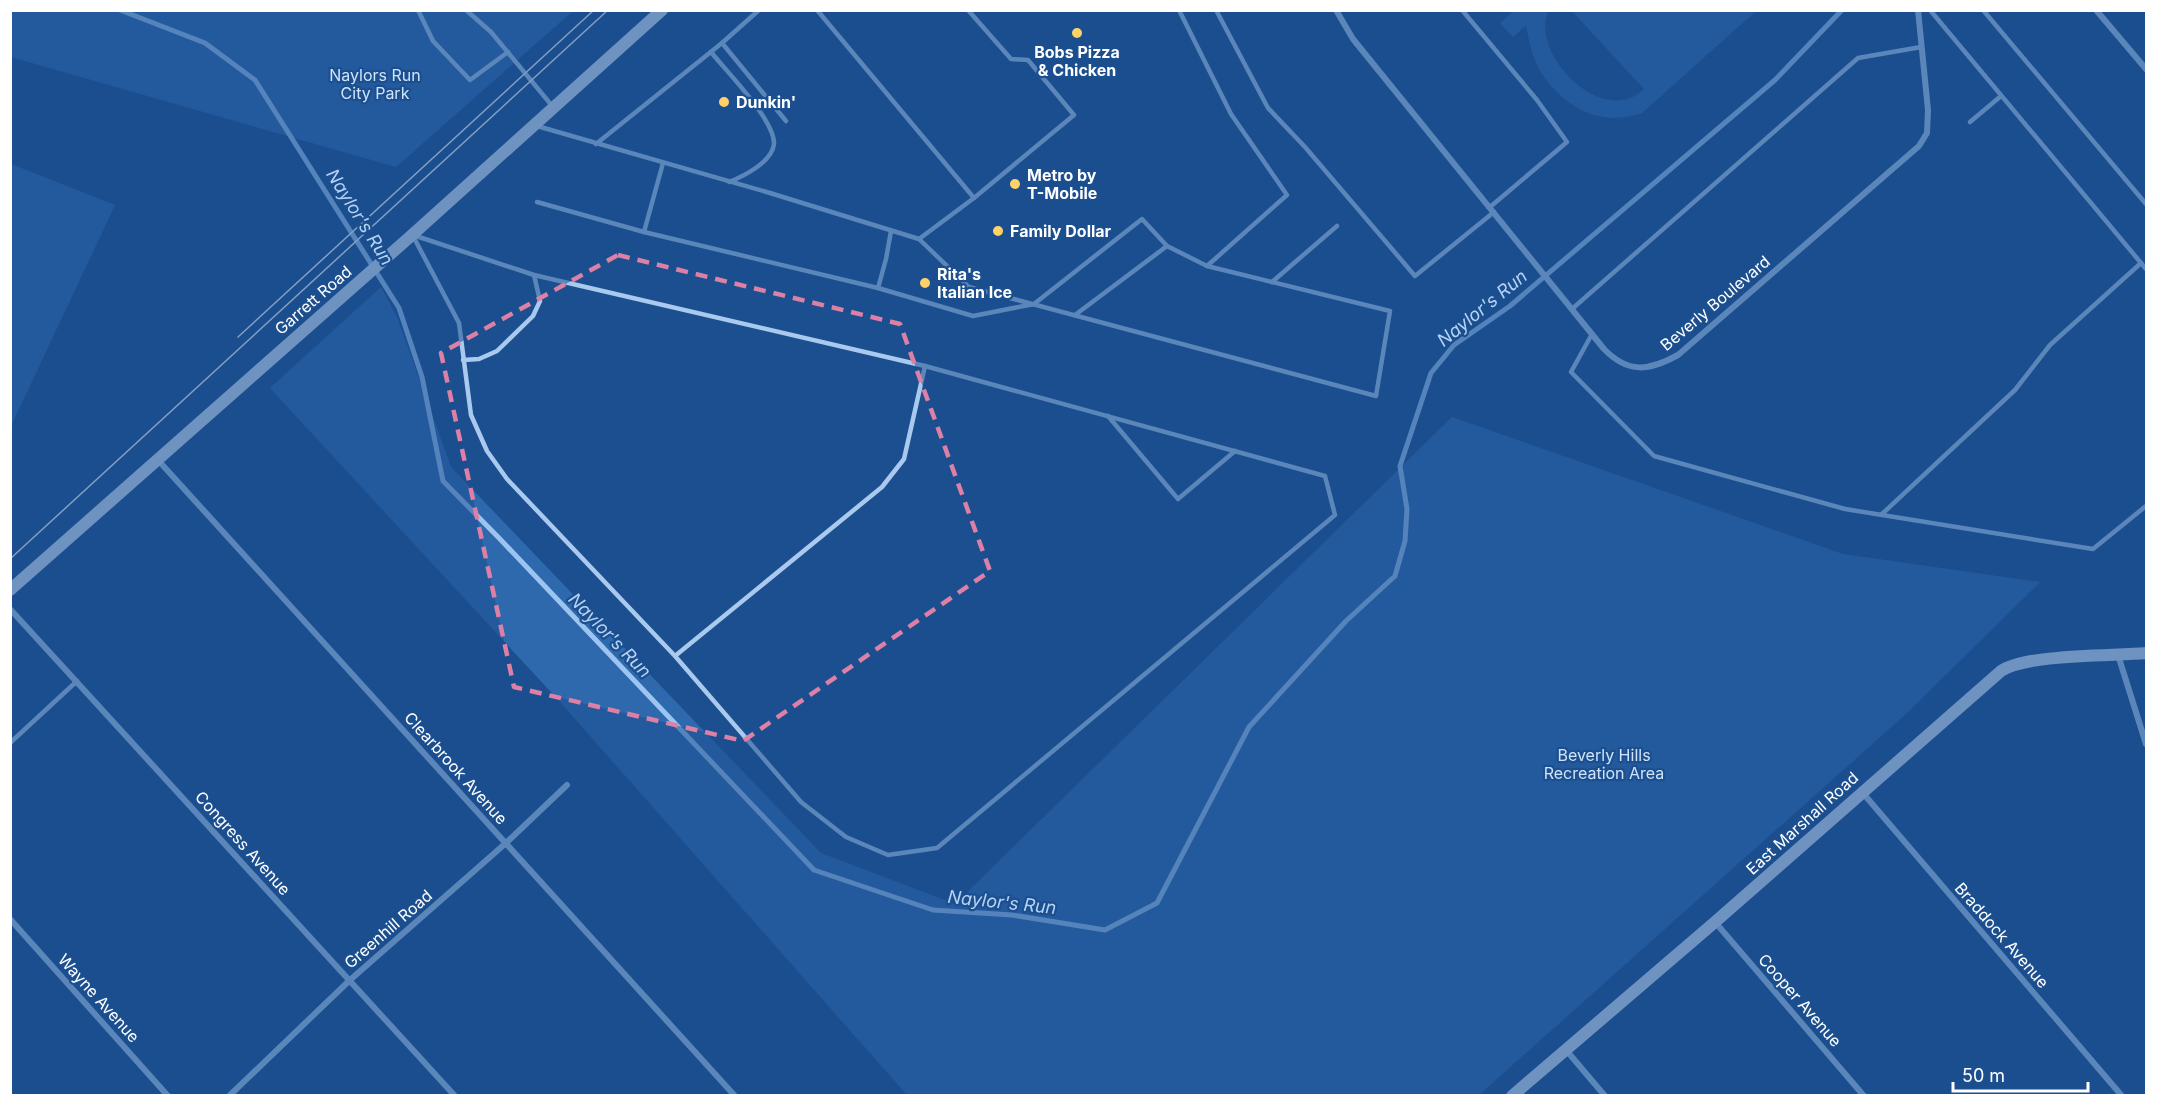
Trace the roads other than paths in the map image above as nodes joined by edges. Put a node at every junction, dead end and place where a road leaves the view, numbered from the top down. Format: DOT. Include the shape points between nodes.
graph roads {
  1 [pos="418,10"];
  2 [pos="466,10"];
  3 [pos="662,10"];
  4 [pos="759,10"];
  5 [pos="817,10"];
  6 [pos="968,10"];
  7 [pos="1179,10"];
  8 [pos="1216,10"];
  9 [pos="1336,10"];
  10 [pos="1462,10"];
  11 [pos="1918,10"];
  12 [pos="1930,10"];
  13 [pos="1983,10"];
  14 [pos="2096,10"];
  15 [pos="722,43"];
  16 [pos="1922,47"];
  17 [pos="508,52"];
  18 [pos="711,52"];
  19 [pos="2146,69"];
  20 [pos="2001,96"];
  21 [pos="554,109"];
  22 [pos="786,121"];
  23 [pos="1970,122"];
  24 [pos="535,125"];
  25 [pos="596,144"];
  26 [pos="663,163"];
  27 [pos="729,182"];
  28 [pos="974,198"];
  29 [pos="537,202"];
  30 [pos="2146,204"];
  31 [pos="1492,210"];
  32 [pos="1338,226"];
  33 [pos="891,231"];
  34 [pos="644,232"];
  35 [pos="412,235"];
  36 [pos="919,239"];
  37 [pos="1167,246"];
  38 [pos="2141,263"];
  39 [pos="1207,266"];
  40 [pos="2146,269"];
  41 [pos="534,275"];
  42 [pos="1272,282"];
  43 [pos="878,288"];
  44 [pos="1035,304"];
  45 [pos="1572,309"];
  46 [pos="1075,315"];
  47 [pos="1592,334"];
  48 [pos="463,360"];
  49 [pos="925,366"];
  50 [pos="1108,416"];
  51 [pos="1235,451"];
  52 [pos="157,459"];
  53 [pos="2146,506"];
  54 [pos="1881,514"];
  55 [pos="10,590"];
  56 [pos="10,609"];
  57 [pos="2146,654"];
  58 [pos="2118,655"];
  59 [pos="675,657"];
  60 [pos="77,681"];
  61 [pos="10,742"];
  62 [pos="2146,744"];
  63 [pos="567,786"];
  64 [pos="1862,792"];
  65 [pos="506,843"];
  66 [pos="10,919"];
  67 [pos="1715,922"];
  68 [pos="350,980"];
  69 [pos="1566,1050"];
  70 [pos="168,1095"];
  71 [pos="229,1095"];
  72 [pos="455,1095"];
  73 [pos="735,1095"];
  74 [pos="1512,1095"];
  75 [pos="1605,1095"];
  76 [pos="1864,1095"];
  77 [pos="2121,1095"];
  1 -- 17 [label="lane" via="433,42 470,80"];
  2 -- 17 [label="lane"];
  3 -- 21 [label="main road, Garrett Road"];
  4 -- 15 [label="lane"];
  5 -- 28 [label="lane"];
  6 -- 28 [label="lane" via="1011,58 1028,60 1074,115"];
  7 -- 39 [label="lane" via="1231,114 1287,195"];
  8 -- 31 [label="lane" via="1268,108 1415,276"];
  9 -- 31 [label="street, Beverly Boulevard" via="1353,39"];
  10 -- 31 [label="lane" via="1567,142"];
  11 -- 16 [label="street, Beverly Boulevard"];
  12 -- 20 [label="lane"];
  13 -- 30 [label="lane"];
  14 -- 19 [label="street"];
  15 -- 18 [label="lane"];
  15 -- 22 [label="lane"];
  16 -- 45 [label="lane" via="1858,58"];
  16 -- 47 [label="street, Beverly Boulevard" via="1927,133 1905,159 1678,355 1661,364 1627,366 1614,360"];
  17 -- 21 [label="lane"];
  18 -- 25 [label="lane"];
  18 -- 27 [label="lane" via="762,114 773,135 774,145 763,162"];
  20 -- 23 [label="lane"];
  20 -- 38 [label="lane"];
  21 -- 24 [label="main road, Garrett Road"];
  24 -- 25 [label="lane"];
  24 -- 35 [label="main road, Garrett Road"];
  25 -- 26 [label="lane"];
  26 -- 27 [label="lane"];
  26 -- 34 [label="lane"];
  27 -- 33 [label="lane"];
  28 -- 36 [label="lane"];
  29 -- 34 [label="lane"];
  31 -- 45 [label="street, Beverly Boulevard"];
  32 -- 42 [label="lane"];
  33 -- 36 [label="lane"];
  33 -- 43 [label="lane"];
  34 -- 43 [label="lane"];
  35 -- 41 [label="lane"];
  35 -- 48 [label="lane" via="459,323"];
  35 -- 52 [label="main road, Garrett Road"];
  36 -- 44 [label="lane" via="969,287"];
  37 -- 39 [label="lane"];
  37 -- 44 [label="lane" via="1142,219"];
  37 -- 46 [label="lane"];
  38 -- 40 [label="lane"];
  38 -- 54 [label="lane" via="2050,345 2015,390"];
  39 -- 42 [label="lane"];
  41 -- 48 [label="lane" via="540,301 533,316 497,351 479,359"];
  41 -- 49 [label="lane"];
  42 -- 46 [label="lane" via="1390,311 1376,396"];
  43 -- 44 [label="lane" via="974,315"];
  44 -- 46 [label="lane"];
  45 -- 47 [label="street, Beverly Boulevard"];
  47 -- 54 [label="lane" via="1571,372 1654,456 1845,508"];
  48 -- 59 [label="lane" via="471,415 507,479"];
  49 -- 50 [label="lane"];
  49 -- 59 [label="lane" via="904,459 882,487"];
  50 -- 51 [label="lane"];
  50 -- 51 [label="lane" via="1178,499"];
  51 -- 59 [label="lane" via="1325,476 1335,514 937,848 888,855 846,837 801,802"];
  52 -- 55 [label="main road, Garrett Road"];
  52 -- 65 [label="street, Clearbrook Avenue"];
  53 -- 54 [label="lane" via="2093,549"];
  56 -- 60 [label="street, Congress Avenue"];
  57 -- 58 [label="main road, East Marshall Road"];
  58 -- 62 [label="street"];
  58 -- 64 [label="main road, East Marshall Road" via="2036,660 2006,667"];
  60 -- 61 [label="lane"];
  60 -- 68 [label="street, Congress Avenue"];
  63 -- 65 [label="street, Greenhill Road"];
  64 -- 67 [label="main road, East Marshall Road"];
  64 -- 77 [label="street, Braddock Avenue"];
  65 -- 68 [label="street, Greenhill Road"];
  65 -- 73 [label="street, Clearbrook Avenue"];
  66 -- 70 [label="street, Wayne Avenue"];
  67 -- 69 [label="main road, East Marshall Road"];
  67 -- 76 [label="street, Cooper Avenue"];
  68 -- 71 [label="street, Greenhill Road"];
  68 -- 72 [label="street, Congress Avenue"];
  69 -- 74 [label="main road, East Marshall Road"];
  69 -- 75 [label="street"];
}
